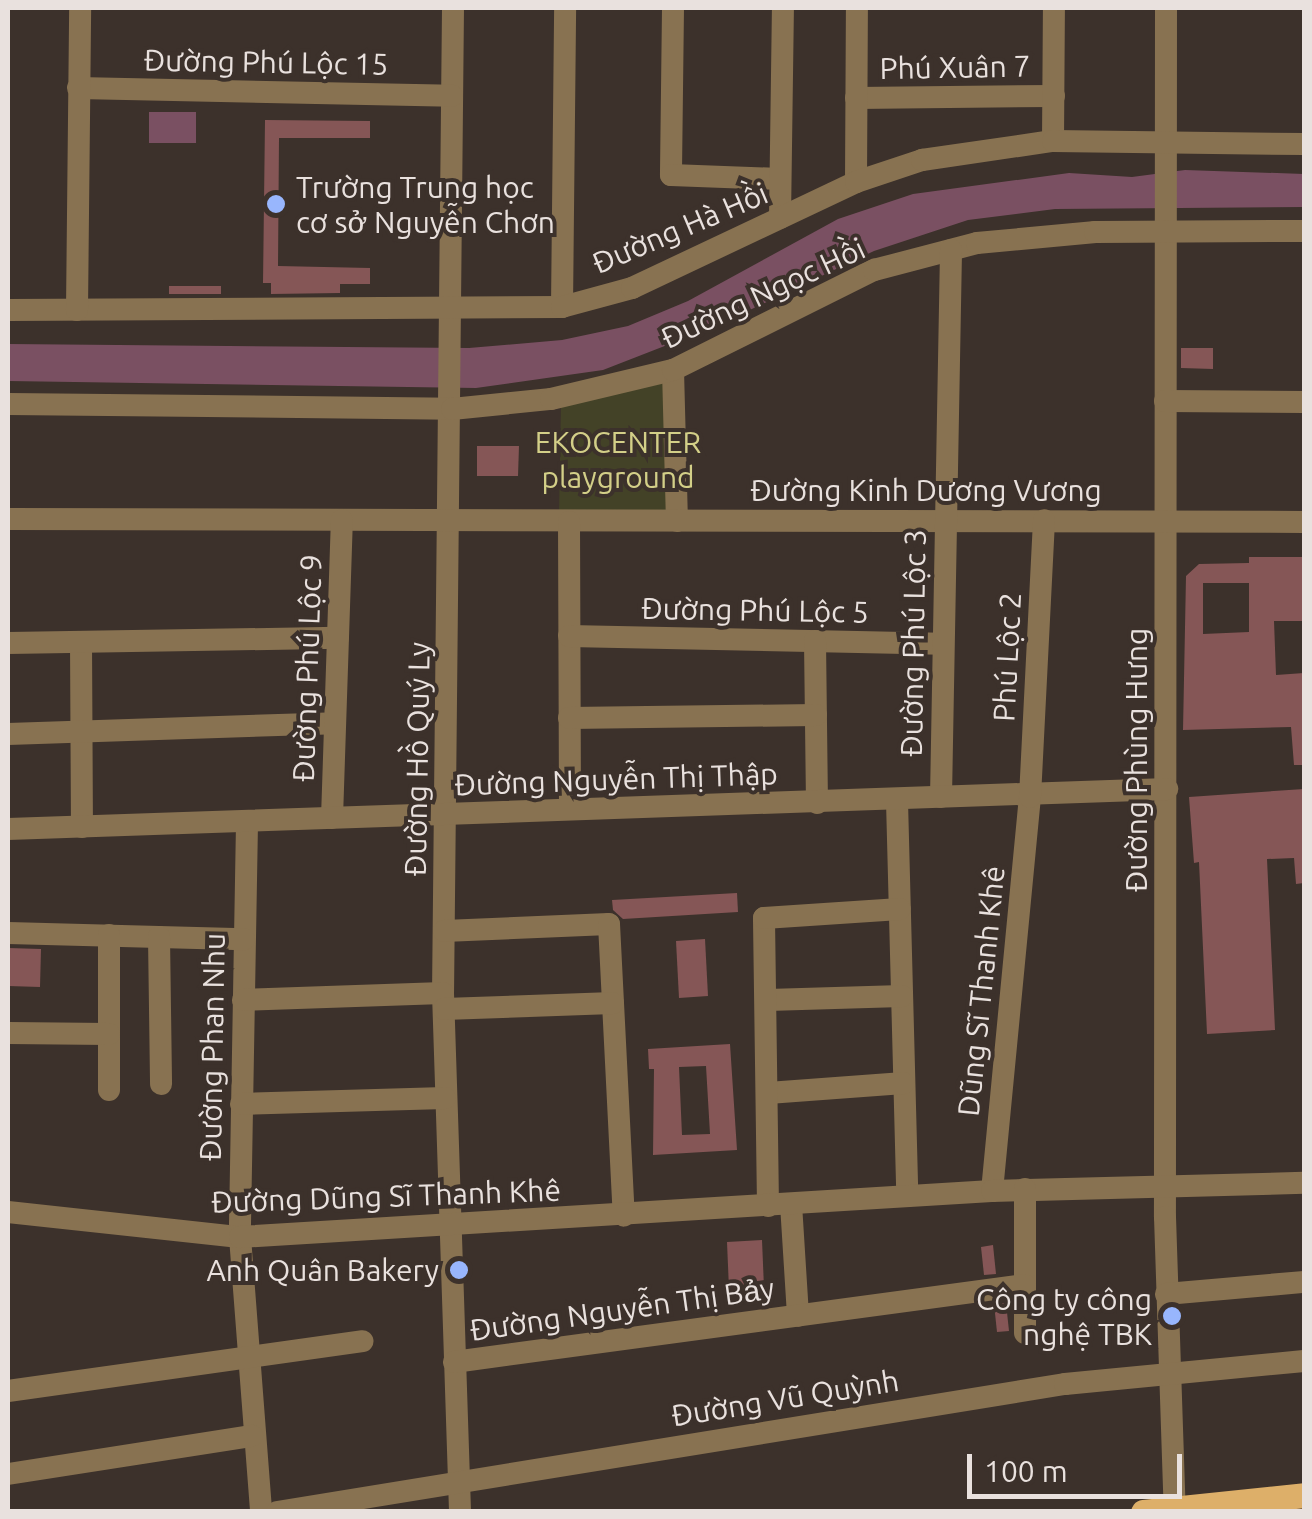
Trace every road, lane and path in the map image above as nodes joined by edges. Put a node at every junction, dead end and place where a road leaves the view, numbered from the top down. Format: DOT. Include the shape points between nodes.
graph roads {
  1 [pos="80,8"];
  2 [pos="453,8"];
  3 [pos="565,8"];
  4 [pos="673,8"];
  5 [pos="784,8"];
  6 [pos="857,8"];
  7 [pos="1054,8"];
  8 [pos="1166,8"];
  9 [pos="78,88"];
  10 [pos="452,96"];
  11 [pos="1054,96"];
  12 [pos="856,98"];
  13 [pos="1053,141"];
  14 [pos="1304,144"];
  15 [pos="1164,152"];
  16 [pos="780,179"];
  17 [pos="856,182"];
  18 [pos="780,218"];
  19 [pos="1164,223"];
  20 [pos="1304,232"];
  21 [pos="951,250"];
  22 [pos="562,307"];
  23 [pos="8,310"];
  24 [pos="77,310"];
  25 [pos="449,310"];
  26 [pos="672,370"];
  27 [pos="1166,401"];
  28 [pos="452,402"];
  29 [pos="1304,402"];
  30 [pos="8,404"];
  31 [pos="8,519"];
  32 [pos="342,520"];
  33 [pos="944,520"];
  34 [pos="1044,520"];
  35 [pos="451,521"];
  36 [pos="678,521"];
  37 [pos="1166,521"];
  38 [pos="568,522"];
  39 [pos="1304,522"];
  40 [pos="568,636"];
  41 [pos="338,638"];
  42 [pos="815,641"];
  43 [pos="8,642"];
  44 [pos="81,642"];
  45 [pos="940,644"];
  46 [pos="816,715"];
  47 [pos="570,718"];
  48 [pos="335,723"];
  49 [pos="82,732"];
  50 [pos="8,734"];
  51 [pos="1167,789"];
  52 [pos="1030,796"];
  53 [pos="941,797"];
  54 [pos="898,801"];
  55 [pos="818,803"];
  56 [pos="570,809"];
  57 [pos="446,814"];
  58 [pos="332,818"];
  59 [pos="246,823"];
  60 [pos="82,827"];
  61 [pos="8,828"];
  62 [pos="900,909"];
  63 [pos="444,931"];
  64 [pos="8,933"];
  65 [pos="108,936"];
  66 [pos="159,937"];
  67 [pos="244,939"];
  68 [pos="902,996"];
  69 [pos="243,1000"];
  70 [pos="768,1000"];
  71 [pos="443,1001"];
  72 [pos="613,1003"];
  73 [pos="8,1033"];
  74 [pos="108,1034"];
  75 [pos="161,1084"];
  76 [pos="904,1084"];
  77 [pos="108,1090"];
  78 [pos="768,1093"];
  79 [pos="446,1098"];
  80 [pos="240,1104"];
  81 [pos="1304,1182"];
  82 [pos="1165,1185"];
  83 [pos="1025,1189"];
  84 [pos="992,1191"];
  85 [pos="907,1196"];
  86 [pos="779,1205"];
  87 [pos="8,1212"];
  88 [pos="624,1216"];
  89 [pos="449,1229"];
  90 [pos="240,1237"];
  91 [pos="1304,1282"];
  92 [pos="1025,1284"];
  93 [pos="1166,1294"];
  94 [pos="798,1316"];
  95 [pos="1025,1332"];
  96 [pos="362,1341"];
  97 [pos="247,1354"];
  98 [pos="1304,1361"];
  99 [pos="454,1362"];
  100 [pos="1168,1372"];
  101 [pos="8,1391"];
  102 [pos="252,1436"];
  103 [pos="8,1474"];
  104 [pos="459,1482"];
  105 [pos="1304,1494"];
  106 [pos="1175,1510"];
  107 [pos="261,1512"];
  108 [pos="277,1512"];
  109 [pos="460,1512"];
  110 [pos="1143,1512"];
  1 -- 9 [label="street"];
  2 -- 10 [label="street, Đường Hồ Quý Ly"];
  3 -- 22 [label="street"];
  4 -- 16 [label="street" via="671,175"];
  5 -- 16 [label="street"];
  6 -- 12 [label="street"];
  7 -- 11 [label="street"];
  8 -- 15 [label="street, Đường Phùng Hưng"];
  9 -- 10 [label="street, Đường Phú Lộc 15"];
  9 -- 24 [label="street"];
  10 -- 25 [label="street, Đường Hồ Quý Ly"];
  11 -- 12 [label="street, Phú Xuân 7"];
  11 -- 13 [label="street"];
  12 -- 17 [label="street"];
  13 -- 15 [label="street, Đường Hà Hồi"];
  13 -- 17 [label="street, Đường Hà Hồi" via="922,160"];
  14 -- 15 [label="street, Đường Hà Hồi"];
  15 -- 19 [label="street, Đường Phùng Hưng"];
  16 -- 18 [label="street"];
  17 -- 18 [label="street, Đường Hà Hồi"];
  18 -- 22 [label="street, Đường Hà Hồi" via="632,288"];
  19 -- 20 [label="street, Đường Ngọc Hồi"];
  19 -- 21 [label="street, Đường Ngọc Hồi"];
  19 -- 27 [label="street, Đường Phùng Hưng"];
  21 -- 26 [label="street, Đường Ngọc Hồi" via="874,270"];
  21 -- 33 [label="street, Đường Phú Lộc 3"];
  22 -- 25 [label="street, Đường Hà Hồi"];
  23 -- 24 [label="street, Đường Hà Hồi"];
  24 -- 25 [label="street, Đường Hà Hồi"];
  25 -- 28 [label="street, Đường Hồ Quý Ly"];
  26 -- 28 [label="street, Đường Ngọc Hồi" via="590,392"];
  26 -- 36 [label="street"];
  27 -- 29 [label="street"];
  27 -- 37 [label="street, Đường Phùng Hưng"];
  28 -- 30 [label="street, Đường Ngọc Hồi"];
  28 -- 35 [label="street, Đường Hồ Quý Ly"];
  31 -- 32 [label="street, Đường Kinh Dương Vương"];
  32 -- 35 [label="street, Đường Kinh Dương Vương"];
  32 -- 41 [label="street, Đường Phú Lộc 9"];
  33 -- 34 [label="street, Đường Kinh Dương Vương"];
  33 -- 36 [label="street, Đường Kinh Dương Vương"];
  33 -- 45 [label="street, Đường Phú Lộc 3"];
  34 -- 37 [label="street, Đường Kinh Dương Vương"];
  34 -- 52 [label="street, Phú Lộc 2"];
  35 -- 38 [label="street, Đường Kinh Dương Vương"];
  35 -- 57 [label="street, Đường Hồ Quý Ly"];
  36 -- 38 [label="street, Đường Kinh Dương Vương"];
  37 -- 39 [label="street, Đường Kinh Dương Vương"];
  37 -- 51 [label="street, Đường Phùng Hưng"];
  38 -- 40 [label="street"];
  40 -- 42 [label="street, Đường Phú Lộc 5"];
  40 -- 47 [label="street"];
  41 -- 44 [label="street"];
  41 -- 48 [label="street, Đường Phú Lộc 9"];
  42 -- 45 [label="street, Đường Phú Lộc 5"];
  42 -- 46 [label="street"];
  43 -- 44 [label="street"];
  44 -- 49 [label="street"];
  45 -- 53 [label="street, Đường Phú Lộc 3"];
  46 -- 47 [label="street"];
  46 -- 55 [label="street"];
  47 -- 56 [label="street"];
  48 -- 49 [label="street"];
  48 -- 58 [label="street, Đường Phú Lộc 9"];
  49 -- 50 [label="street"];
  49 -- 60 [label="street"];
  51 -- 52 [label="street, Đường Nguyễn Thị Thập"];
  51 -- 82 [label="street, Đường Phùng Hưng"];
  52 -- 53 [label="street, Đường Nguyễn Thị Thập"];
  52 -- 84 [label="street, Dũng Sĩ Thanh Khê"];
  53 -- 54 [label="street, Đường Nguyễn Thị Thập"];
  54 -- 55 [label="street, Đường Nguyễn Thị Thập"];
  54 -- 62 [label="street, Dũng Sĩ Thanh Khê"];
  55 -- 56 [label="street, Đường Nguyễn Thị Thập"];
  56 -- 57 [label="street, Đường Nguyễn Thị Thập"];
  57 -- 58 [label="street, Đường Nguyễn Thị Thập"];
  57 -- 63 [label="street, Đường Hồ Quý Ly"];
  58 -- 59 [label="street, Đường Nguyễn Thị Thập"];
  59 -- 60 [label="street, Đường Nguyễn Thị Thập"];
  59 -- 67 [label="street, Đường Phan Nhu"];
  60 -- 61 [label="street, Đường Nguyễn Thị Thập"];
  62 -- 68 [label="street, Dũng Sĩ Thanh Khê"];
  62 -- 70 [label="street" via="764,918"];
  63 -- 71 [label="street, Đường Hồ Quý Ly"];
  63 -- 72 [label="street" via="609,924"];
  64 -- 65 [label="street"];
  65 -- 66 [label="street"];
  65 -- 74 [label="street"];
  66 -- 67 [label="street"];
  66 -- 75 [label="street"];
  67 -- 69 [label="street, Đường Phan Nhu"];
  68 -- 70 [label="street"];
  68 -- 76 [label="street, Dũng Sĩ Thanh Khê"];
  69 -- 71 [label="street"];
  69 -- 80 [label="street, Đường Phan Nhu"];
  70 -- 78 [label="street"];
  71 -- 72 [label="street"];
  71 -- 79 [label="street, Đường Hồ Quý Ly"];
  72 -- 88 [label="street"];
  73 -- 74 [label="street"];
  74 -- 77 [label="street"];
  76 -- 78 [label="street"];
  76 -- 85 [label="street, Dũng Sĩ Thanh Khê"];
  78 -- 86 [label="street"];
  79 -- 80 [label="street"];
  79 -- 89 [label="street, Đường Hồ Quý Ly"];
  80 -- 90 [label="street, Đường Phan Nhu"];
  81 -- 82 [label="street, Đường Dũng Sĩ Thanh Khê"];
  82 -- 83 [label="street, Đường Dũng Sĩ Thanh Khê"];
  82 -- 93 [label="street, Đường Phùng Hưng"];
  83 -- 84 [label="street, Đường Dũng Sĩ Thanh Khê"];
  83 -- 92 [label="street"];
  84 -- 85 [label="street, Đường Dũng Sĩ Thanh Khê"];
  85 -- 86 [label="street, Đường Dũng Sĩ Thanh Khê"];
  86 -- 88 [label="street, Đường Dũng Sĩ Thanh Khê"];
  86 -- 94 [label="street, Đường Nguyễn Thị Bảy"];
  87 -- 90 [label="street, Đường Dũng Sĩ Thanh Khê"];
  88 -- 89 [label="street, Đường Dũng Sĩ Thanh Khê"];
  89 -- 90 [label="street, Đường Dũng Sĩ Thanh Khê"];
  89 -- 99 [label="street, Đường Hồ Quý Ly"];
  90 -- 97 [label="street, Đường Phan Nhu"];
  91 -- 93 [label="street"];
  92 -- 94 [label="street, Đường Nguyễn Thị Bảy"];
  92 -- 95 [label="street"];
  93 -- 100 [label="street, Đường Phùng Hưng"];
  94 -- 99 [label="street, Đường Nguyễn Thị Bảy"];
  96 -- 97 [label="street"];
  97 -- 101 [label="street"];
  97 -- 102 [label="street, Đường Phan Nhu"];
  98 -- 100 [label="street, Đường Vũ Quỳnh"];
  99 -- 104 [label="street, Đường Hồ Quý Ly"];
  100 -- 104 [label="street, Đường Vũ Quỳnh"];
  100 -- 106 [label="street, Đường Phùng Hưng"];
  102 -- 103 [label="street"];
  102 -- 107 [label="street, Đường Phan Nhu"];
  104 -- 108 [label="street, Đường Vũ Quỳnh"];
  104 -- 109 [label="street, Đường Hồ Quý Ly"];
  105 -- 106 [label="main road"];
  106 -- 110 [label="main road"];
}
